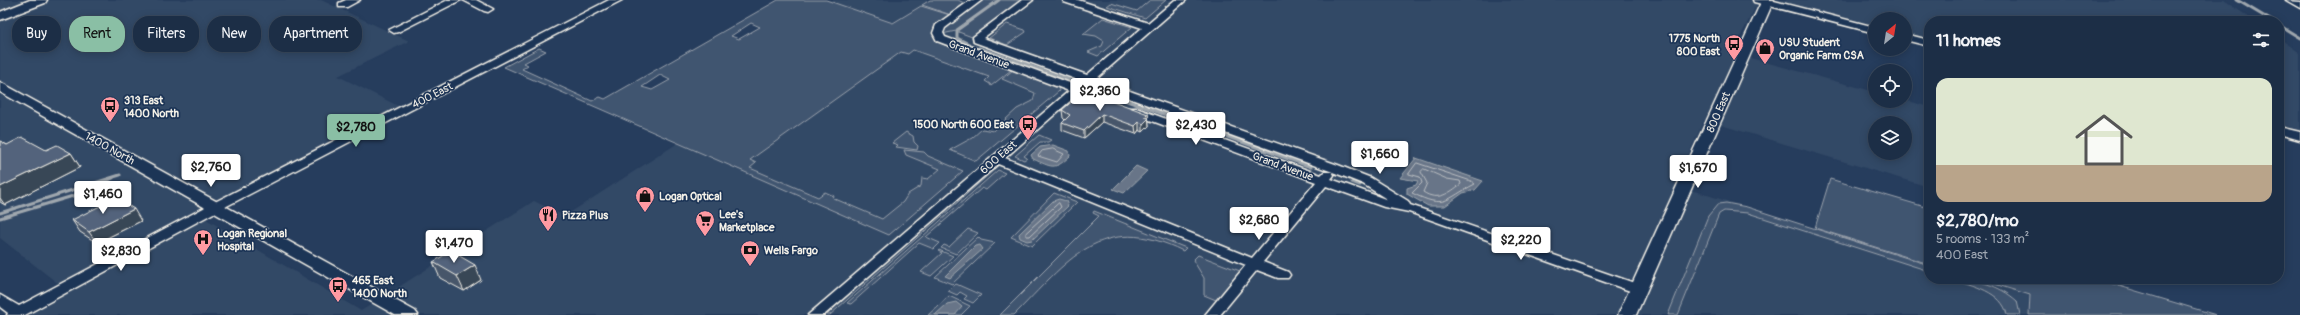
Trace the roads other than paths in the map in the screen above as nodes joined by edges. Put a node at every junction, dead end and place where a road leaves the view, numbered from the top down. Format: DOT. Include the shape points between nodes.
graph roads {
  1 [pos="41,0"];
  2 [pos="355,0"];
  3 [pos="456,0"];
  4 [pos="468,0"];
  5 [pos="617,0"];
  6 [pos="977,0"];
  7 [pos="1028,0"];
  8 [pos="1068,0"];
  9 [pos="1181,0"];
  10 [pos="2291,0"];
  11 [pos="1764,1"];
  12 [pos="2300,5"];
  13 [pos="343,6"];
  14 [pos="488,8"];
  15 [pos="0,16"];
  16 [pos="1150,27"];
  17 [pos="1868,28"];
  18 [pos="394,30"];
  19 [pos="1912,39"];
  20 [pos="1924,42"];
  21 [pos="1088,80"];
  22 [pos="0,86"];
  23 [pos="1076,90"];
  24 [pos="1107,101"];
  25 [pos="1122,106"];
  26 [pos="2284,131"];
  27 [pos="2300,136"];
  28 [pos="996,159"];
  29 [pos="1334,168"];
  30 [pos="1324,180"];
  31 [pos="217,206"];
  32 [pos="1412,209"];
  33 [pos="1256,264"];
  34 [pos="1283,276"];
  35 [pos="1638,289"];
  36 [pos="0,300"];
  37 [pos="16,314"];
  38 [pos="409,315"];
  39 [pos="815,315"];
  40 [pos="1212,315"];
  41 [pos="1627,315"];
  1 -- 15 [label="main road"];
  2 -- 13 [label="street"];
  3 -- 18 [label="street"];
  4 -- 14 [label="street"];
  5 -- 31 [label="street, 400 East"];
  6 -- 23 [label="street, Grand Avenue" via="940,27 938,33 941,39"];
  7 -- 21 [label="street, Grand Avenue" via="978,37 978,40"];
  8 -- 16 [label="street"];
  9 -- 16 [label="street, 600 East"];
  10 -- 12 [label="street"];
  11 -- 17 [label="street"];
  11 -- 35 [label="main road, 800 East"];
  16 -- 21 [label="street, 600 East"];
  19 -- 20 [label="street"];
  21 -- 23 [label="street, 600 East"];
  21 -- 29 [label="street, Grand Avenue"];
  22 -- 31 [label="main road, 1400 North"];
  23 -- 24 [label="street, Grand Avenue"];
  23 -- 28 [label="street, 600 East"];
  25 -- 30 [label="street, Grand Avenue"];
  26 -- 27 [label="street"];
  28 -- 33 [label="street"];
  28 -- 39 [label="street, 600 East"];
  29 -- 30 [label="street"];
  29 -- 32 [label="street, Grand Avenue" via="1367,181"];
  30 -- 32 [label="street, Grand Avenue" via="1388,204"];
  30 -- 33 [label="street"];
  31 -- 37 [label="street, 400 East"];
  31 -- 38 [label="main road, 1400 North"];
  32 -- 35 [label="street, Grand Avenue"];
  33 -- 34 [label="street"];
  33 -- 40 [label="street"];
  35 -- 41 [label="main road, 800 East"];
  36 -- 37 [label="street"];
}
